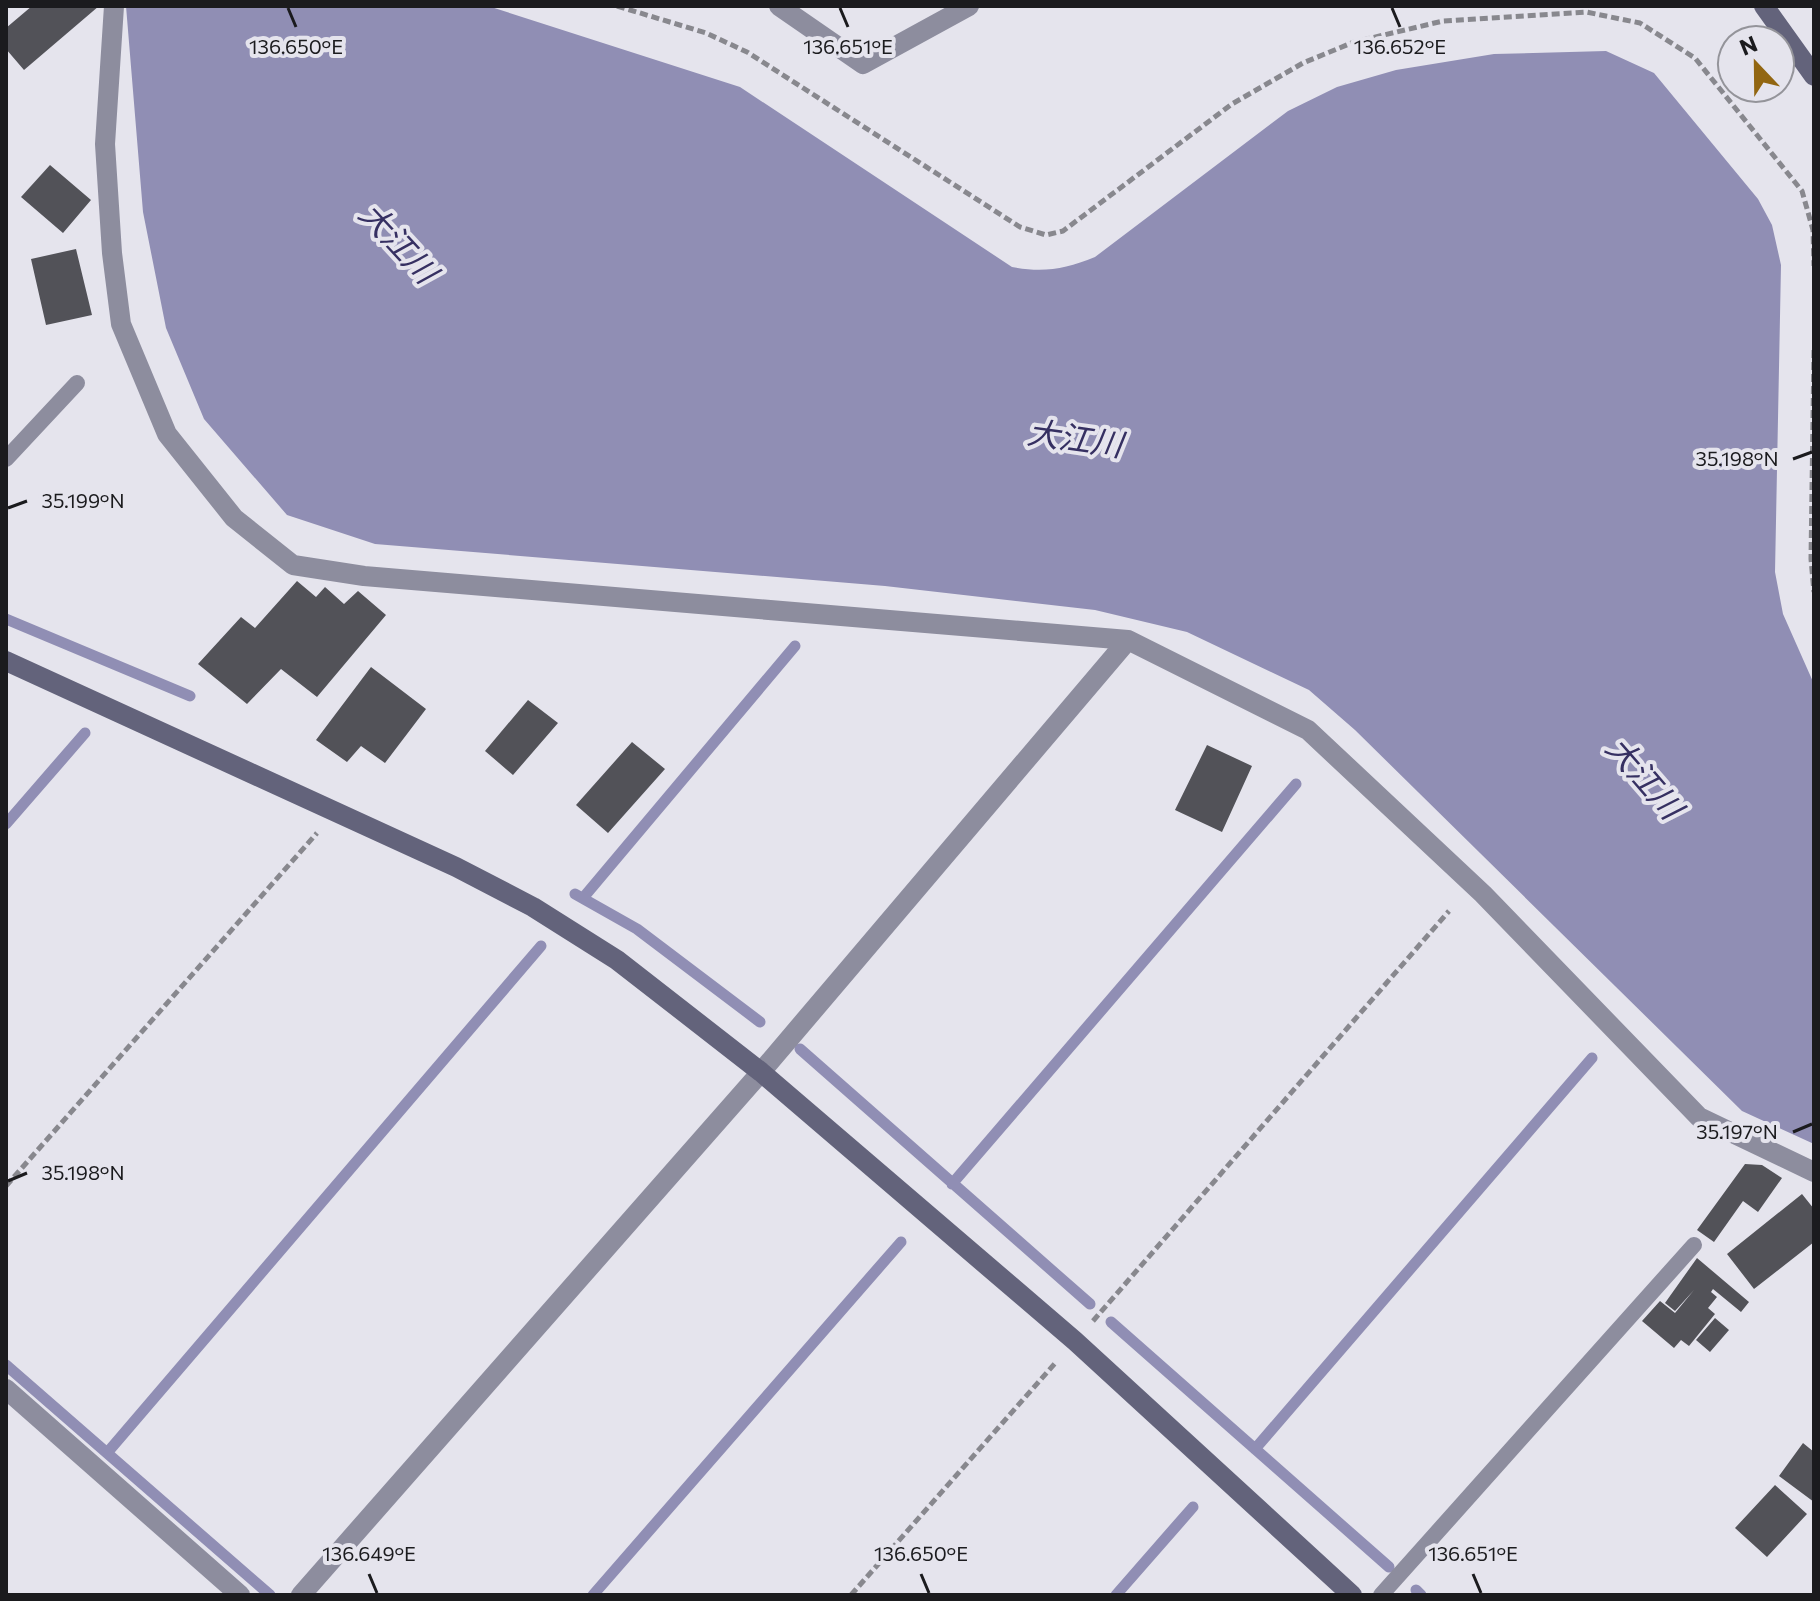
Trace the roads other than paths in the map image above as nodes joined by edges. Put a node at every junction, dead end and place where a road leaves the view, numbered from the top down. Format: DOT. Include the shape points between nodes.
graph roads {
  1 [pos="114,6"];
  2 [pos="779,6"];
  3 [pos="969,6"];
  4 [pos="1764,6"];
  5 [pos="1814,76"];
  6 [pos="77,383"];
  7 [pos="6,459"];
  8 [pos="1128,640"];
  9 [pos="6,661"];
  10 [pos="761,1072"];
  11 [pos="1814,1172"];
  12 [pos="1694,1245"];
  13 [pos="6,1389"];
  14 [pos="240,1595"];
  15 [pos="301,1595"];
  16 [pos="1352,1595"];
  17 [pos="1381,1595"];
  1 -- 8 [label="street" via="105,144 121,324 167,434 234,518 293,565 364,576"];
  2 -- 3 [label="street" via="863,64"];
  4 -- 5 [label="street"];
  6 -- 7 [label="lane"];
  8 -- 10 [label="street"];
  8 -- 11 [label="street" via="1308,730 1483,894 1699,1117"];
  9 -- 10 [label="street" via="337,810 533,907 617,960"];
  10 -- 15 [label="street"];
  10 -- 16 [label="street" via="1075,1341"];
  12 -- 17 [label="lane"];
  13 -- 14 [label="street"];
}
